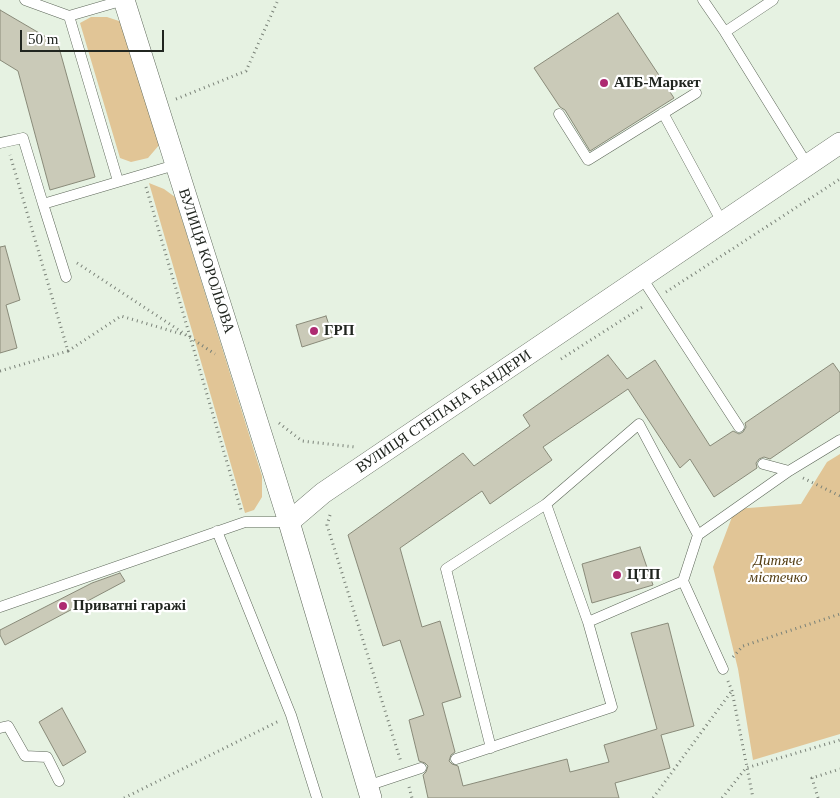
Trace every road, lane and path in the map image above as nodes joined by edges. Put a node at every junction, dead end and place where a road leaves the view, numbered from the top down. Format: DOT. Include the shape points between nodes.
graph roads {
  1 [pos="25,0"];
  2 [pos="124,0"];
  3 [pos="278,0"];
  4 [pos="703,0"];
  5 [pos="773,0"];
  6 [pos="69,16"];
  7 [pos="725,32"];
  8 [pos="696,93"];
  9 [pos="157,107"];
  10 [pos="663,113"];
  11 [pos="559,114"];
  12 [pos="0,143"];
  13 [pos="840,143"];
  14 [pos="5,156"];
  15 [pos="175,165"];
  16 [pos="808,166"];
  17 [pos="143,174"];
  18 [pos="840,179"];
  19 [pos="118,181"];
  20 [pos="43,204"];
  21 [pos="723,224"];
  22 [pos="57,250"];
  23 [pos="66,277"];
  24 [pos="642,278"];
  25 [pos="655,299"];
  26 [pos="190,337"];
  27 [pos="68,350"];
  28 [pos="556,362"];
  29 [pos="0,371"];
  30 [pos="273,418"];
  31 [pos="739,427"];
  32 [pos="840,440"];
  33 [pos="347,452"];
  34 [pos="763,464"];
  35 [pos="789,471"];
  36 [pos="840,496"];
  37 [pos="546,504"];
  38 [pos="332,510"];
  39 [pos="245,522"];
  40 [pos="289,522"];
  41 [pos="218,531"];
  42 [pos="698,535"];
  43 [pos="683,581"];
  44 [pos="0,607"];
  45 [pos="840,614"];
  46 [pos="588,622"];
  47 [pos="723,668"];
  48 [pos="732,691"];
  49 [pos="290,715"];
  50 [pos="0,728"];
  51 [pos="840,740"];
  52 [pos="491,748"];
  53 [pos="456,759"];
  54 [pos="421,768"];
  55 [pos="746,768"];
  56 [pos="840,769"];
  57 [pos="404,773"];
  58 [pos="59,781"];
  59 [pos="369,792"];
  60 [pos="124,798"];
  61 [pos="317,798"];
  62 [pos="412,798"];
  63 [pos="653,798"];
  64 [pos="722,798"];
  65 [pos="753,798"];
  66 [pos="818,798"];
  1 -- 6 [label="lane"];
  2 -- 6 [label="lane"];
  2 -- 9 [label="street, ВУЛИЦЯ КОРОЛЬОВА"];
  3 -- 9 [label="path" via="246,71"];
  4 -- 7 [label="lane"];
  5 -- 7 [label="lane"];
  6 -- 19 [label="lane"];
  7 -- 16 [label="lane"];
  8 -- 10 [label="lane"];
  9 -- 15 [label="street, ВУЛИЦЯ КОРОЛЬОВА"];
  10 -- 11 [label="lane" via="588,160"];
  10 -- 21 [label="lane"];
  12 -- 20 [label="lane" via="23,138"];
  13 -- 16 [label="street, ВУЛИЦЯ СТЕПАНА БАНДЕРИ"];
  14 -- 27 [label="path" via="10,155"];
  15 -- 17 [label="lane"];
  15 -- 40 [label="street, ВУЛИЦЯ КОРОЛЬОВА"];
  16 -- 21 [label="street, ВУЛИЦЯ СТЕПАНА БАНДЕРИ"];
  17 -- 19 [label="lane"];
  17 -- 26 [label="path"];
  18 -- 25 [label="path"];
  19 -- 20 [label="lane"];
  20 -- 22 [label="lane"];
  21 -- 24 [label="street, ВУЛИЦЯ СТЕПАНА БАНДЕРИ"];
  22 -- 23 [label="lane"];
  22 -- 26 [label="path"];
  24 -- 25 [label="lane"];
  24 -- 40 [label="street, ВУЛИЦЯ СТЕПАНА БАНДЕРИ" via="323,493"];
  25 -- 28 [label="path"];
  25 -- 31 [label="lane"];
  26 -- 27 [label="path" via="121,316"];
  26 -- 39 [label="path"];
  27 -- 29 [label="path"];
  30 -- 33 [label="path" via="302,440 355,447"];
  32 -- 35 [label="lane"];
  34 -- 35 [label="lane"];
  35 -- 36 [label="path"];
  35 -- 42 [label="lane"];
  37 -- 42 [label="lane" via="639,424"];
  37 -- 46 [label="lane"];
  37 -- 52 [label="lane" via="446,569"];
  38 -- 57 [label="path" via="327,525"];
  39 -- 40 [label="lane"];
  39 -- 41 [label="lane"];
  40 -- 59 [label="street"];
  41 -- 44 [label="lane"];
  41 -- 49 [label="lane"];
  42 -- 43 [label="lane"];
  43 -- 46 [label="lane"];
  43 -- 47 [label="lane"];
  45 -- 47 [label="path" via="743,646"];
  46 -- 52 [label="lane" via="612,707"];
  47 -- 48 [label="path"];
  48 -- 55 [label="path"];
  48 -- 63 [label="path"];
  49 -- 60 [label="path"];
  49 -- 61 [label="lane"];
  50 -- 58 [label="lane" via="8,726 25,756 47,757"];
  51 -- 55 [label="path"];
  52 -- 53 [label="lane"];
  54 -- 57 [label="lane"];
  55 -- 64 [label="path"];
  55 -- 65 [label="path"];
  56 -- 66 [label="path" via="812,778"];
  57 -- 59 [label="lane"];
  57 -- 62 [label="path"];
}
